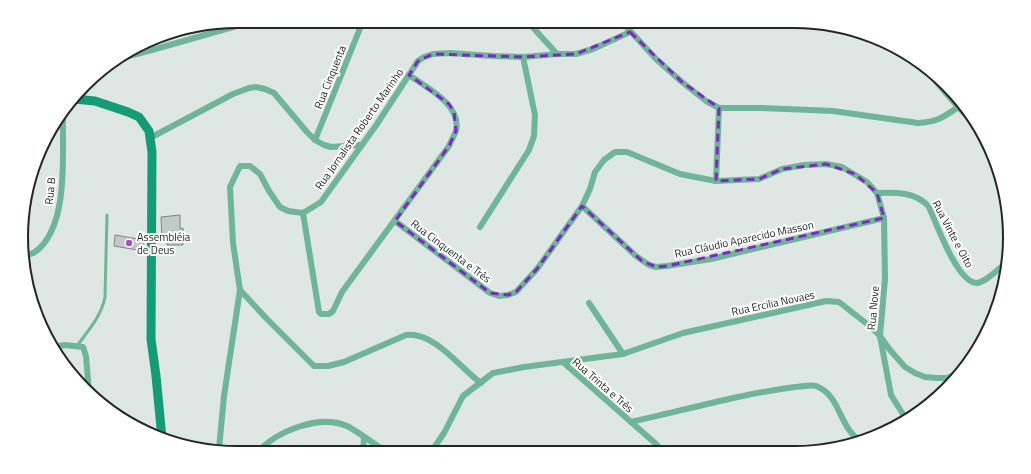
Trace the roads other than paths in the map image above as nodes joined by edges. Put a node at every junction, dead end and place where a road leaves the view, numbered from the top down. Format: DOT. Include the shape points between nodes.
graph roads {
  1 [pos="229,28"];
  2 [pos="360,28"];
  3 [pos="533,28"];
  4 [pos="626,28"];
  5 [pos="630,32"];
  6 [pos="137,54"];
  7 [pos="557,54"];
  8 [pos="523,57"];
  9 [pos="409,75"];
  10 [pos="80,100"];
  11 [pos="958,107"];
  12 [pos="719,108"];
  13 [pos="63,121"];
  14 [pos="150,138"];
  15 [pos="315,140"];
  16 [pos="360,145"];
  17 [pos="716,181"];
  18 [pos="877,193"];
  19 [pos="582,206"];
  20 [pos="303,213"];
  21 [pos="107,216"];
  22 [pos="884,218"];
  23 [pos="395,221"];
  24 [pos="480,227"];
  25 [pos="28,254"];
  26 [pos="1001,267"];
  27 [pos="240,290"];
  28 [pos="589,303"];
  29 [pos="880,336"];
  30 [pos="77,346"];
  31 [pos="59,347"];
  32 [pos="623,354"];
  33 [pos="563,362"];
  34 [pos="949,377"];
  35 [pos="481,383"];
  36 [pos="88,384"];
  37 [pos="903,415"];
  38 [pos="631,422"];
  39 [pos="161,432"];
  40 [pos="364,437"];
  41 [pos="856,437"];
  42 [pos="219,445"];
  43 [pos="265,446"];
  44 [pos="363,446"];
  45 [pos="378,446"];
  46 [pos="435,446"];
  47 [pos="658,446"];
  1 -- 6 [label="street"];
  2 -- 15 [label="street, Rua Cinquenta"];
  3 -- 7 [label="street"];
  4 -- 5 [label="street"];
  5 -- 7 [label="street, Rua Jornalista Roberto Marinho" via="576,54"];
  5 -- 12 [label="street" via="682,82"];
  7 -- 8 [label="street, Rua Jornalista Roberto Marinho"];
  8 -- 9 [label="street, Rua Jornalista Roberto Marinho" via="433,54 418,61"];
  8 -- 24 [label="street" via="534,115 534,136 529,150"];
  9 -- 16 [label="street, Rua Jornalista Roberto Marinho"];
  9 -- 23 [label="street, Rua Cinquenta e Três" via="448,104 454,112 456,131 449,146"];
  10 -- 14 [label="main road" via="95,101 139,117 149,131"];
  11 -- 12 [label="street" via="940,120 918,123 833,111"];
  12 -- 17 [label="street"];
  13 -- 25 [label="street, Rua B" via="62,192 56,220 46,241"];
  14 -- 15 [label="street" via="233,94 256,88 274,93"];
  14 -- 39 [label="main road" via="153,224 151,339"];
  15 -- 16 [label="street" via="331,147"];
  16 -- 20 [label="street, Rua Jornalista Roberto Marinho" via="321,202"];
  17 -- 18 [label="street" via="759,179 782,169 826,164 842,167 855,174 868,182"];
  17 -- 19 [label="street" via="680,174 627,152 615,152 604,160 595,172"];
  18 -- 22 [label="street, Rua Nove"];
  18 -- 26 [label="street, Rua Vinte e Oito" via="908,195 926,203 957,267 966,279 977,283 983,281"];
  19 -- 22 [label="street, Rua Cláudio Aparecido Masson" via="636,256 656,267 711,259"];
  19 -- 23 [label="street, Rua Cinquenta e Três" via="537,269 516,292 499,296 490,293"];
  20 -- 23 [label="street" via="319,312 325,315 333,311 342,292"];
  20 -- 27 [label="street" via="288,212 280,207 260,174 250,166 240,166 230,187 233,243"];
  21 -- 30 [label="lane" via="103,308"];
  22 -- 29 [label="street, Rua Nove" via="885,279"];
  27 -- 35 [label="street" via="314,366 344,362 406,335 414,334 432,340"];
  27 -- 42 [label="street"];
  28 -- 32 [label="street"];
  29 -- 32 [label="street, Rua Ercilia Novaes" via="839,302 826,301 683,333"];
  29 -- 34 [label="street, Rua Ercilia Novaes" via="905,367 915,373 925,377"];
  29 -- 37 [label="street, Rua Nove" via="891,395"];
  30 -- 31 [label="street"];
  30 -- 36 [label="street" via="82,347 86,356"];
  32 -- 33 [label="street, Rua Ercilia Novaes"];
  33 -- 35 [label="street, Rua Ercilia Novaes" via="493,373"];
  33 -- 38 [label="street, Rua Trinta e Três"];
  35 -- 46 [label="street, Rua Ercilia Novaes" via="463,396"];
  38 -- 41 [label="street" via="772,390 815,385 828,394"];
  38 -- 47 [label="street, Rua Trinta e Três"];
  40 -- 43 [label="street" via="346,426 322,422 297,426 275,437"];
  40 -- 44 [label="street"];
  40 -- 45 [label="street"];
}
